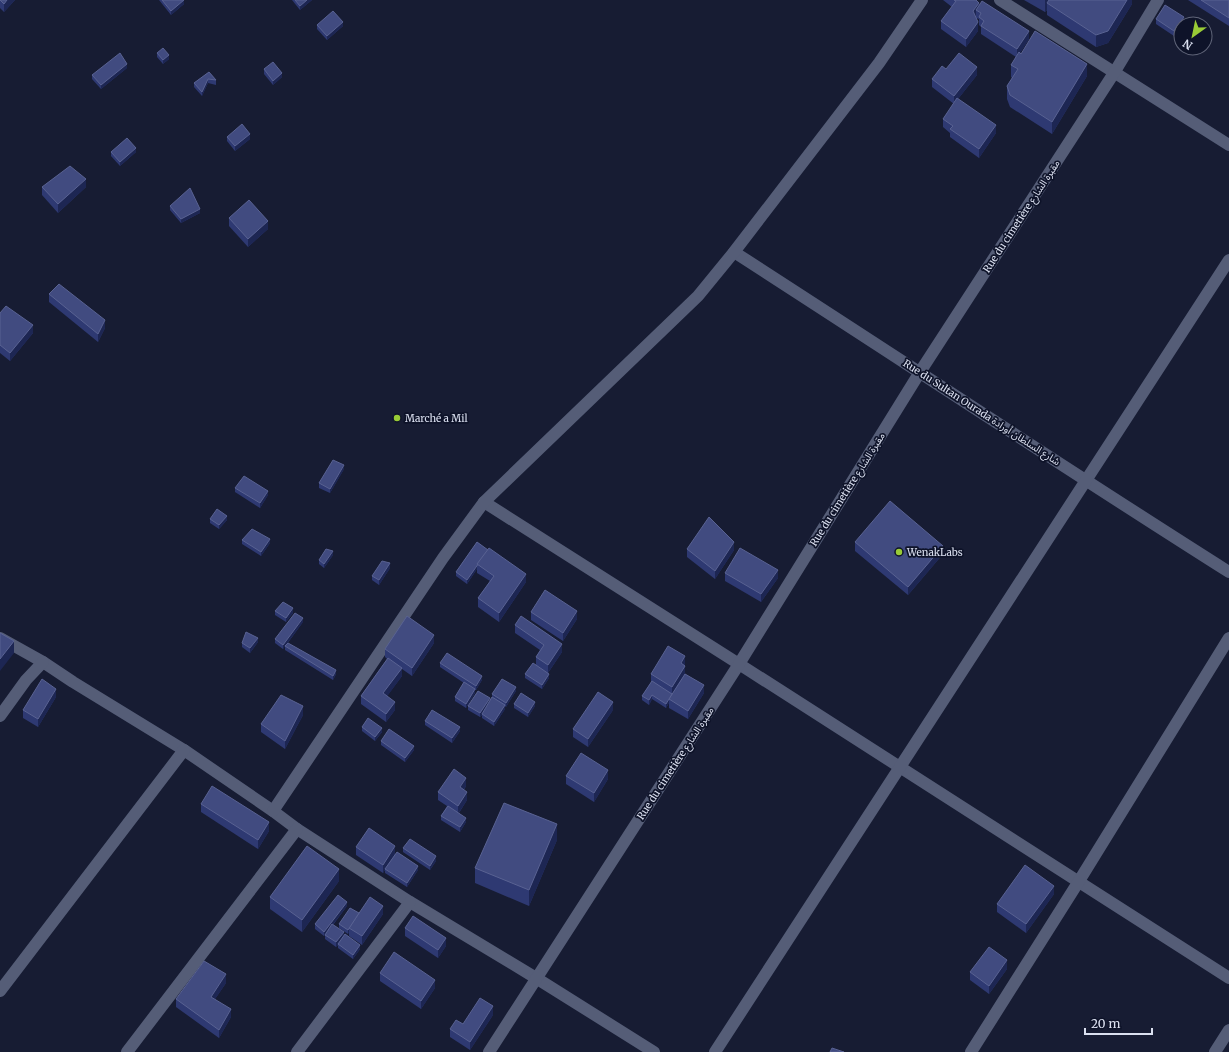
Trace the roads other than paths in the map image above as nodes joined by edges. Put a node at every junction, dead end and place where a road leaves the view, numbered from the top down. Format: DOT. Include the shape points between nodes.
graph roads {
  1 [pos="922,0"];
  2 [pos="1000,0"];
  3 [pos="1158,0"];
  4 [pos="1114,73"];
  5 [pos="1229,145"];
  6 [pos="734,252"];
  7 [pos="1229,260"];
  8 [pos="920,372"];
  9 [pos="1085,481"];
  10 [pos="484,502"];
  11 [pos="1229,572"];
  12 [pos="0,638"];
  13 [pos="1229,638"];
  14 [pos="43,662"];
  15 [pos="739,664"];
  16 [pos="0,716"];
  17 [pos="184,750"];
  18 [pos="900,768"];
  19 [pos="273,811"];
  20 [pos="297,829"];
  21 [pos="1079,882"];
  22 [pos="410,902"];
  23 [pos="536,978"];
  24 [pos="1229,978"];
  25 [pos="0,991"];
  26 [pos="1229,1030"];
  27 [pos="127,1052"];
  28 [pos="297,1052"];
  29 [pos="490,1052"];
  30 [pos="654,1052"];
  31 [pos="715,1052"];
  32 [pos="971,1052"];
  33 [pos="1215,1052"];
  1 -- 6 [label="street" via="879,63"];
  2 -- 4 [label="street"];
  3 -- 4 [label="street, Rue du cimetière مقبرة الشارع"];
  4 -- 5 [label="street"];
  4 -- 8 [label="street, Rue du cimetière مقبرة الشارع"];
  6 -- 8 [label="street, Rue du Sultan Ourada شارع السلطان أورادة"];
  6 -- 10 [label="street" via="698,296"];
  7 -- 9 [label="street"];
  8 -- 9 [label="street, Rue du Sultan Ourada شارع السلطان أورادة"];
  8 -- 15 [label="street, Rue du cimetière مقبرة الشارع"];
  9 -- 11 [label="street, Rue du Sultan Ourada شارع السلطان أورادة"];
  9 -- 18 [label="street"];
  10 -- 15 [label="street"];
  10 -- 19 [label="street" via="439,564"];
  12 -- 14 [label="street"];
  13 -- 21 [label="street"];
  14 -- 16 [label="street" via="26,680"];
  14 -- 17 [label="street"];
  15 -- 18 [label="street"];
  15 -- 23 [label="street, Rue du cimetière مقبرة الشارع"];
  17 -- 19 [label="street"];
  17 -- 25 [label="street"];
  18 -- 21 [label="street"];
  18 -- 31 [label="street"];
  19 -- 20 [label="street"];
  20 -- 22 [label="street"];
  20 -- 27 [label="street"];
  21 -- 24 [label="street"];
  21 -- 32 [label="street"];
  22 -- 23 [label="street"];
  22 -- 28 [label="street"];
  23 -- 29 [label="street, Rue du cimetière مقبرة الشارع"];
  23 -- 30 [label="street"];
  26 -- 33 [label="street"];
}
